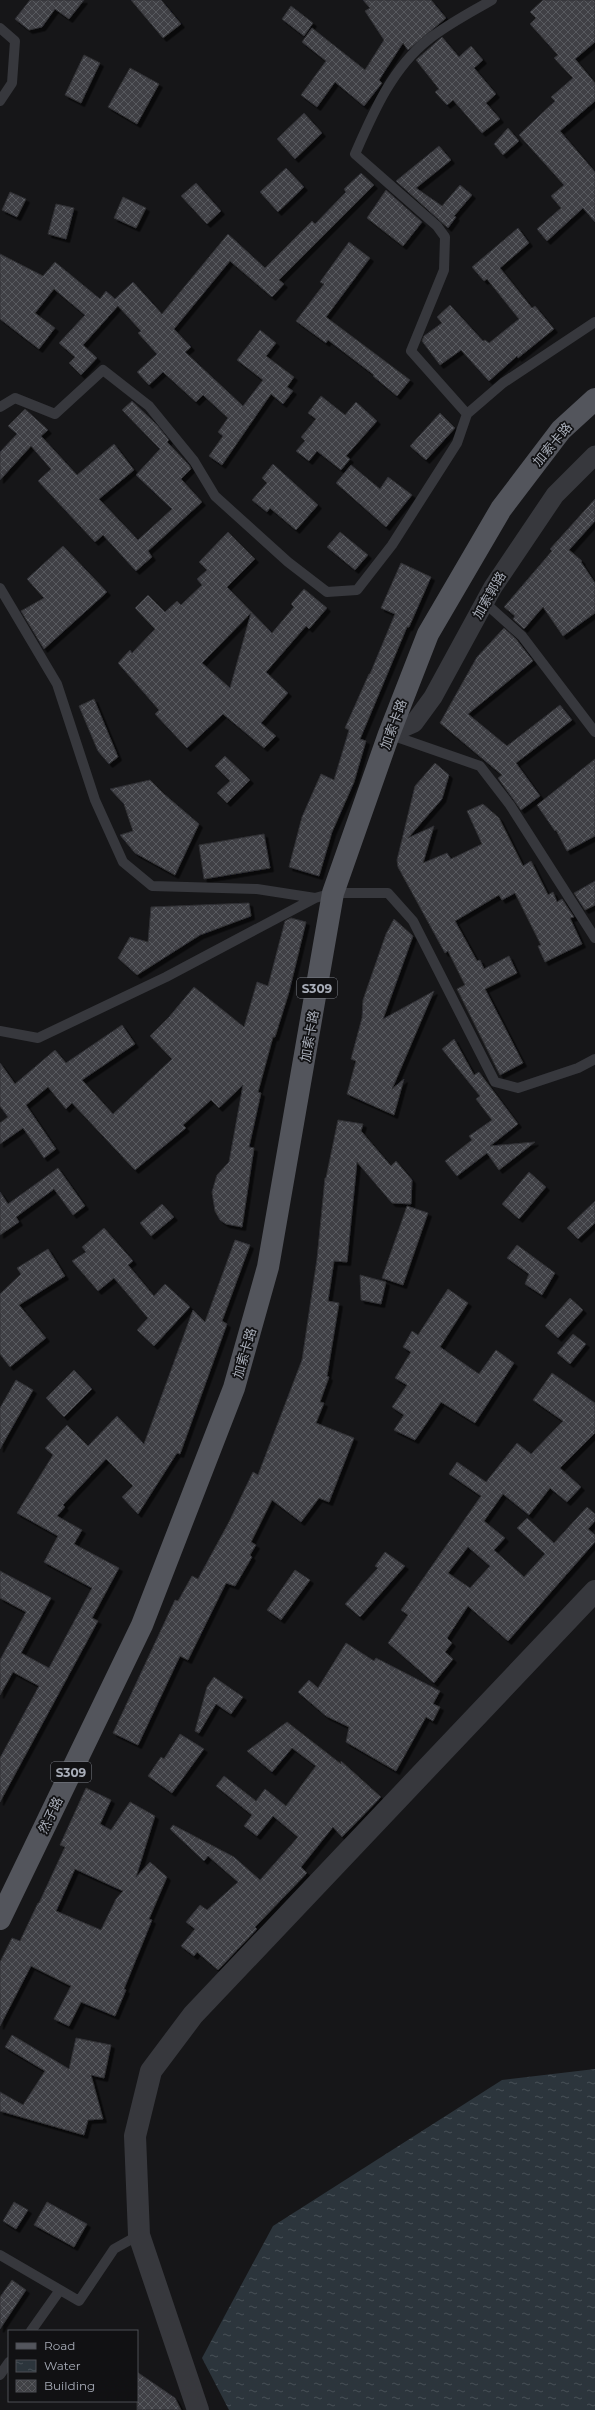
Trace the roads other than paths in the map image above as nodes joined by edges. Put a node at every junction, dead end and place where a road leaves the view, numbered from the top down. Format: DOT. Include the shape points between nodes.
graph roads {
  1 [pos="492,0"];
  2 [pos="0,28"];
  3 [pos="0,101"];
  4 [pos="595,322"];
  5 [pos="595,399"];
  6 [pos="0,406"];
  7 [pos="468,414"];
  8 [pos="595,455"];
  9 [pos="0,588"];
  10 [pos="484,602"];
  11 [pos="595,732"];
  12 [pos="389,734"];
  13 [pos="324,896"];
  14 [pos="595,938"];
  15 [pos="0,1032"];
  16 [pos="595,1059"];
  17 [pos="595,1592"];
  18 [pos="142,1625"];
  19 [pos="0,1919"];
  20 [pos="139,2235"];
  21 [pos="0,2255"];
  22 [pos="60,2290"];
  23 [pos="32,2330"];
  24 [pos="8,2363"];
  25 [pos="0,2375"];
  26 [pos="198,2410"];
  1 -- 7 [label="lane" via="429,39 404,64 377,104 354,154 438,226 445,237 444,270 411,351"];
  2 -- 3 [label="lane" via="15,41 12,83"];
  4 -- 7 [label="lane" via="503,383"];
  5 -- 12 [label="main road, 加索卡路 / S309" via="561,430 501,509 428,634"];
  6 -- 7 [label="lane" via="16,398 55,414 103,370 149,406 194,461 216,496 288,562 327,592 357,590 392,545 457,442"];
  8 -- 10 [label="street, 加索郭路" via="555,495"];
  9 -- 13 [label="lane" via="57,684 94,800 123,862 152,886 257,889"];
  10 -- 11 [label="lane" via="522,636"];
  10 -- 12 [label="street, 加索郭路" via="433,697 414,723"];
  12 -- 13 [label="main road, 加索卡路 / S309"];
  12 -- 14 [label="lane" via="480,766 510,805"];
  13 -- 15 [label="lane" via="166,977 38,1038"];
  13 -- 16 [label="lane" via="388,893 414,921 496,1082 518,1088 578,1068"];
  13 -- 18 [label="main road, 加索卡路 / S309" via="268,1267 234,1388"];
  17 -- 20 [label="street" via="192,2016 151,2071 135,2136"];
  18 -- 19 [label="main road, 然子路 / S309"];
  20 -- 22 [label="lane" via="114,2249 79,2301"];
  20 -- 26 [label="street"];
  21 -- 22 [label="lane"];
  22 -- 23 [label="lane"];
  24 -- 25 [label="lane"];
}
